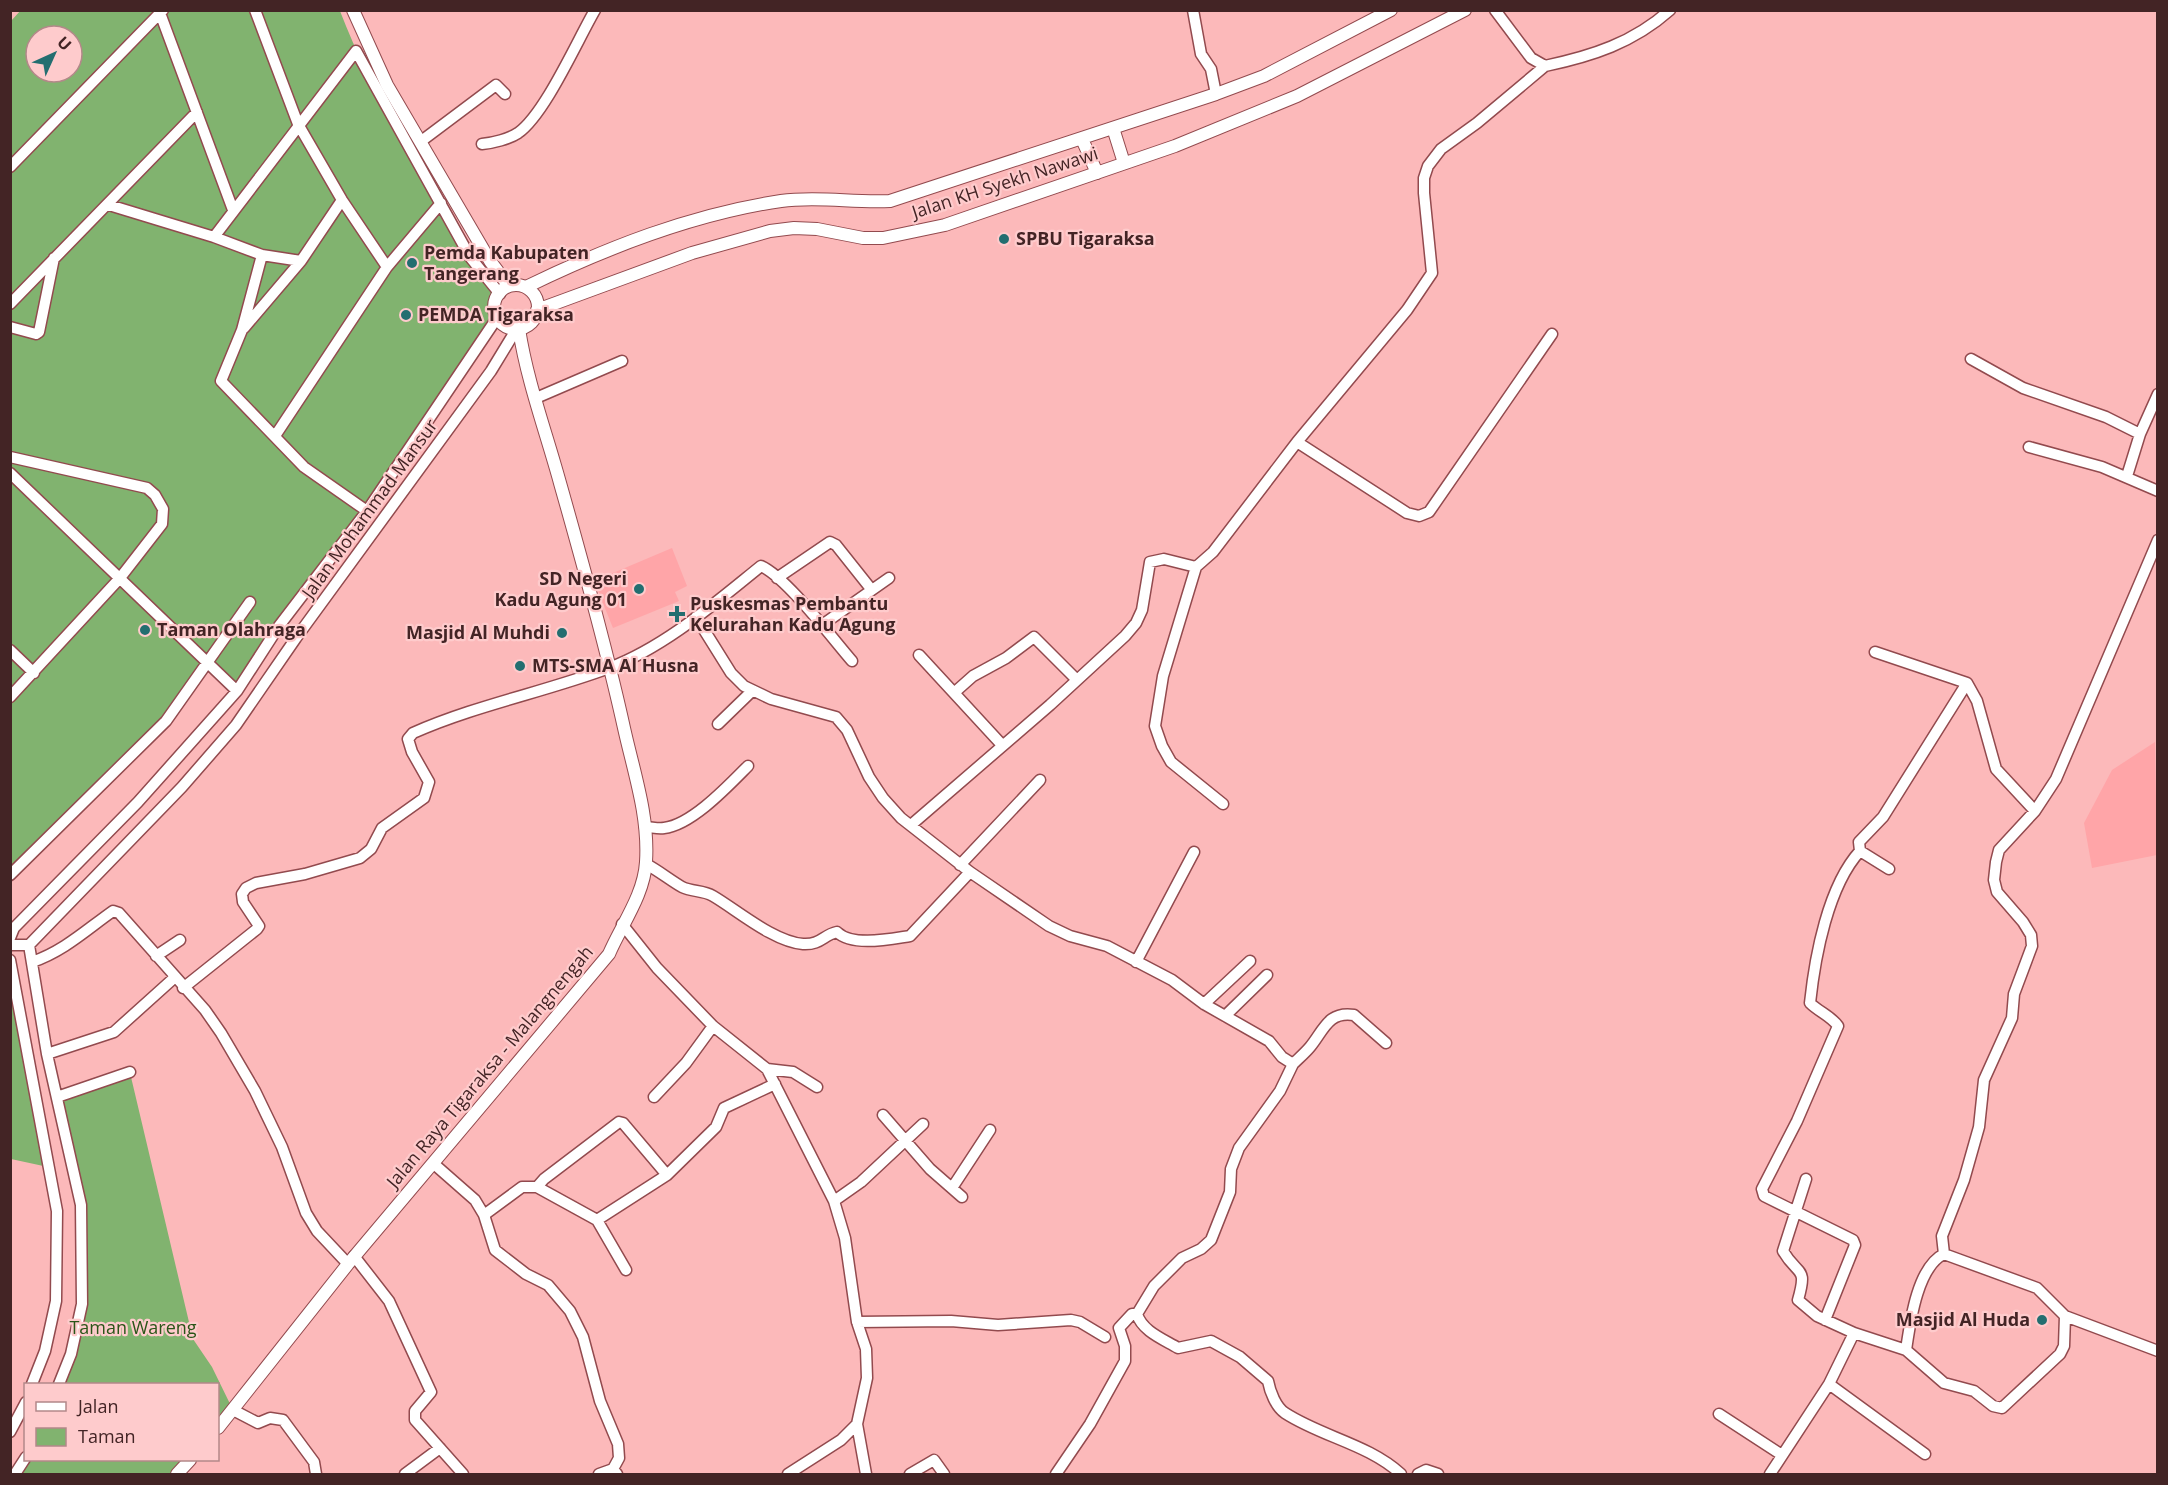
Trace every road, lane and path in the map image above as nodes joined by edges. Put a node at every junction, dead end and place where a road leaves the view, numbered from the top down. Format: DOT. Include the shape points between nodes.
graph roads {
  1 [pos="255,10"];
  2 [pos="595,10"];
  3 [pos="1193,10"];
  4 [pos="1391,10"];
  5 [pos="1465,10"];
  6 [pos="1495,10"];
  7 [pos="1670,10"];
  8 [pos="356,11"];
  9 [pos="161,12"];
  10 [pos="1545,66"];
  11 [pos="505,94"];
  12 [pos="1216,94"];
  13 [pos="197,112"];
  14 [pos="298,124"];
  15 [pos="1113,128"];
  16 [pos="1082,139"];
  17 [pos="420,142"];
  18 [pos="482,144"];
  19 [pos="1124,163"];
  20 [pos="10,167"];
  21 [pos="1097,173"];
  22 [pos="342,200"];
  23 [pos="441,203"];
  24 [pos="109,205"];
  25 [pos="233,210"];
  26 [pos="214,237"];
  27 [pos="262,255"];
  28 [pos="54,258"];
  29 [pos="301,261"];
  30 [pos="387,267"];
  31 [pos="526,287"];
  32 [pos="505,290"];
  33 [pos="10,304"];
  34 [pos="537,310"];
  35 [pos="497,318"];
  36 [pos="10,327"];
  37 [pos="518,329"];
  38 [pos="242,330"];
  39 [pos="1552,334"];
  40 [pos="1971,359"];
  41 [pos="622,361"];
  42 [pos="536,398"];
  43 [pos="2156,399"];
  44 [pos="2140,434"];
  45 [pos="275,436"];
  46 [pos="1297,442"];
  47 [pos="2029,447"];
  48 [pos="10,457"];
  49 [pos="10,473"];
  50 [pos="2127,476"];
  51 [pos="2157,492"];
  52 [pos="367,511"];
  53 [pos="2157,540"];
  54 [pos="1196,567"];
  55 [pos="120,578"];
  56 [pos="777,578"];
  57 [pos="890,578"];
  58 [pos="871,589"];
  59 [pos="250,602"];
  60 [pos="696,617"];
  61 [pos="822,626"];
  62 [pos="10,650"];
  63 [pos="1875,652"];
  64 [pos="919,655"];
  65 [pos="852,661"];
  66 [pos="209,663"];
  67 [pos="610,668"];
  68 [pos="34,673"];
  69 [pos="1077,680"];
  70 [pos="1967,682"];
  71 [pos="237,691"];
  72 [pos="752,692"];
  73 [pos="955,692"];
  74 [pos="10,698"];
  75 [pos="718,724"];
  76 [pos="1002,745"];
  77 [pos="748,766"];
  78 [pos="1040,780"];
  79 [pos="1223,804"];
  80 [pos="2035,811"];
  81 [pos="910,825"];
  82 [pos="645,827"];
  83 [pos="1860,851"];
  84 [pos="1194,852"];
  85 [pos="646,864"];
  86 [pos="960,865"];
  87 [pos="1889,869"];
  88 [pos="970,872"];
  89 [pos="10,875"];
  90 [pos="622,924"];
  91 [pos="12,933"];
  92 [pos="180,940"];
  93 [pos="10,945"];
  94 [pos="29,945"];
  95 [pos="156,956"];
  96 [pos="10,960"];
  97 [pos="1250,961"];
  98 [pos="32,962"];
  99 [pos="1136,962"];
  100 [pos="1267,975"];
  101 [pos="174,978"];
  102 [pos="183,988"];
  103 [pos="1204,1004"];
  104 [pos="1225,1016"];
  105 [pos="713,1026"];
  106 [pos="1386,1043"];
  107 [pos="47,1054"];
  108 [pos="1293,1064"];
  109 [pos="767,1069"];
  110 [pos="130,1072"];
  111 [pos="775,1084"];
  112 [pos="817,1088"];
  113 [pos="57,1097"];
  114 [pos="654,1097"];
  115 [pos="884,1115"];
  116 [pos="923,1124"];
  117 [pos="990,1130"];
  118 [pos="906,1140"];
  119 [pos="434,1164"];
  120 [pos="667,1175"];
  121 [pos="1806,1179"];
  122 [pos="537,1187"];
  123 [pos="952,1188"];
  124 [pos="962,1197"];
  125 [pos="834,1201"];
  126 [pos="1794,1212"];
  127 [pos="484,1215"];
  128 [pos="597,1220"];
  129 [pos="1944,1254"];
  130 [pos="351,1260"];
  131 [pos="626,1270"];
  132 [pos="1137,1314"];
  133 [pos="2065,1317"];
  134 [pos="1825,1320"];
  135 [pos="857,1322"];
  136 [pos="1854,1334"];
  137 [pos="1105,1337"];
  138 [pos="1906,1350"];
  139 [pos="2157,1351"];
  140 [pos="32,1383"];
  141 [pos="59,1383"];
  142 [pos="1829,1384"];
  143 [pos="233,1410"];
  144 [pos="1719,1414"];
  145 [pos="18,1419"];
  146 [pos="857,1424"];
  147 [pos="219,1427"];
  148 [pos="10,1432"];
  149 [pos="440,1448"];
  150 [pos="1925,1454"];
  151 [pos="1782,1455"];
  152 [pos="24,1460"];
  153 [pos="189,1461"];
  154 [pos="615,1472"];
  155 [pos="15,1474"];
  156 [pos="177,1474"];
  157 [pos="316,1474"];
  158 [pos="405,1474"];
  159 [pos="463,1474"];
  160 [pos="599,1474"];
  161 [pos="788,1474"];
  162 [pos="866,1474"];
  163 [pos="910,1474"];
  164 [pos="944,1474"];
  165 [pos="1056,1474"];
  166 [pos="1401,1474"];
  167 [pos="1418,1474"];
  168 [pos="1438,1474"];
  169 [pos="1770,1474"];
  1 -- 14 [label="street"];
  2 -- 18 [label="street" via="546,98 528,122 516,135"];
  3 -- 12 [label="street" via="1201,54 1211,69"];
  4 -- 12 [label="main road, Jalan KH Syekh Nawawi" via="1264,76"];
  5 -- 19 [label="main road, Jalan KH Syekh Nawawi" via="1297,96"];
  6 -- 10 [label="street" via="1531,58"];
  7 -- 10 [label="street" via="1651,27 1622,43 1588,57"];
  8 -- 17 [label="main road" via="387,85"];
  9 -- 13 [label="street"];
  9 -- 20 [label="street"];
  10 -- 46 [label="street" via="1441,149 1428,166 1424,193 1432,273 1407,310"];
  11 -- 17 [label="street" via="496,85"];
  12 -- 15 [label="main road, Jalan KH Syekh Nawawi"];
  13 -- 24 [label="street"];
  13 -- 25 [label="street"];
  14 -- 22 [label="street"];
  14 -- 23 [label="street" via="356,51"];
  14 -- 25 [label="street"];
  15 -- 16 [label="main road, Jalan KH Syekh Nawawi"];
  15 -- 19 [label="main road"];
  16 -- 21 [label="main road"];
  16 -- 31 [label="main road, Jalan KH Syekh Nawawi" via="890,201 824,198 744,208 588,257"];
  17 -- 32 [label="main road"];
  19 -- 21 [label="main road, Jalan KH Syekh Nawawi"];
  21 -- 34 [label="main road, Jalan KH Syekh Nawawi" via="947,225 902,235 863,238 817,229 770,231 692,253"];
  22 -- 29 [label="street"];
  22 -- 30 [label="street"];
  23 -- 30 [label="street"];
  23 -- 32 [label="street" via="470,257"];
  24 -- 26 [label="street"];
  24 -- 28 [label="street"];
  25 -- 26 [label="street"];
  26 -- 27 [label="street"];
  27 -- 29 [label="street"];
  27 -- 38 [label="street"];
  28 -- 33 [label="street"];
  28 -- 36 [label="street" via="39,332"];
  29 -- 38 [label="street"];
  30 -- 45 [label="street"];
  31 -- 32 [label="main road"];
  31 -- 34 [label="main road"];
  32 -- 35 [label="main road" via="494,310"];
  34 -- 37 [label="main road" via="535,319"];
  35 -- 37 [label="main road" via="505,327"];
  35 -- 52 [label="street, Jalan Mohammad Mansur"];
  37 -- 42 [label="main road, Jalan Raya Tigaraksa - Malangnengah"];
  37 -- 94 [label="street, Jalan Mohammad Mansur" via="236,725 182,787"];
  38 -- 45 [label="street" via="220,381"];
  39 -- 46 [label="street" via="1429,512 1419,516 1407,513"];
  40 -- 44 [label="street" via="2023,388 2106,417"];
  41 -- 42 [label="street"];
  42 -- 67 [label="main road, Jalan Raya Tigaraksa - Malangnengah"];
  43 -- 44 [label="street"];
  44 -- 50 [label="street"];
  45 -- 52 [label="street" via="319,480"];
  46 -- 54 [label="street" via="1213,552"];
  47 -- 50 [label="street"];
  48 -- 55 [label="street" via="147,488 155,495 163,509 162,524"];
  49 -- 55 [label="street"];
  50 -- 51 [label="street"];
  52 -- 71 [label="street, Jalan Mohammad Mansur" via="285,619"];
  53 -- 80 [label="street" via="2056,779"];
  54 -- 69 [label="street" via="1164,559 1150,562 1136,623"];
  54 -- 79 [label="street" via="1163,676 1155,726 1171,762"];
  55 -- 66 [label="street"];
  55 -- 68 [label="street"];
  56 -- 58 [label="street" via="830,542"];
  56 -- 60 [label="street" via="761,566"];
  56 -- 61 [label="street"];
  57 -- 58 [label="street"];
  58 -- 61 [label="street"];
  59 -- 66 [label="street"];
  60 -- 67 [label="street"];
  60 -- 72 [label="street" via="731,673"];
  61 -- 65 [label="street"];
  62 -- 68 [label="street"];
  63 -- 70 [label="street"];
  64 -- 73 [label="street"];
  66 -- 71 [label="street"];
  66 -- 89 [label="street" via="166,721"];
  67 -- 82 [label="main road, Jalan Raya Tigaraksa - Malangnengah"];
  67 -- 102 [label="street" via="412,733 408,739 412,752 429,782 424,798 382,828 371,849 360,858 246,888 243,902 259,926"];
  68 -- 74 [label="street"];
  69 -- 73 [label="street" via="1034,637"];
  69 -- 76 [label="street"];
  70 -- 80 [label="street" via="1977,701 1996,769"];
  70 -- 83 [label="street" via="1883,817 1859,842"];
  71 -- 91 [label="street, Jalan Mohammad Mansur" via="138,802"];
  72 -- 75 [label="street"];
  72 -- 81 [label="street" via="836,717 847,730 869,777"];
  73 -- 76 [label="street"];
  76 -- 81 [label="street"];
  77 -- 82 [label="street" via="715,798 683,820 663,829"];
  78 -- 86 [label="street"];
  80 -- 129 [label="street" via="1999,849 1996,862 1996,892 2023,922 2032,946 2014,994 2012,1018 1984,1080 1979,1127 1942,1236"];
  81 -- 86 [label="street"];
  82 -- 85 [label="main road, Jalan Raya Tigaraksa - Malangnengah"];
  83 -- 87 [label="street"];
  83 -- 126 [label="street" via="1849,863 1834,897 1813,978 1810,1003 1838,1026 1762,1190 1764,1196"];
  84 -- 99 [label="street"];
  85 -- 88 [label="street" via="679,885 710,894 791,942 804,944 820,942 837,932 843,938 872,940 910,936"];
  85 -- 90 [label="main road, Jalan Raya Tigaraksa - Malangnengah" via="630,913"];
  86 -- 88 [label="street"];
  88 -- 99 [label="street" via="1048,926 1107,946"];
  90 -- 105 [label="street" via="657,968"];
  90 -- 119 [label="main road, Jalan Raya Tigaraksa - Malangnengah" via="609,954"];
  92 -- 95 [label="street"];
  93 -- 94 [label="street"];
  94 -- 98 [label="street"];
  95 -- 98 [label="street" via="116,910 71,943"];
  95 -- 101 [label="street"];
  96 -- 140 [label="street" via="57,1211 56,1301 45,1352"];
  97 -- 103 [label="street"];
  98 -- 107 [label="street"];
  99 -- 103 [label="street" via="1172,980"];
  100 -- 104 [label="street"];
  101 -- 102 [label="street"];
  101 -- 107 [label="street" via="114,1032"];
  102 -- 130 [label="street" via="211,1017 255,1091 317,1231"];
  103 -- 104 [label="street"];
  104 -- 108 [label="street" via="1269,1041"];
  105 -- 109 [label="street"];
  105 -- 114 [label="street"];
  106 -- 108 [label="street" via="1354,1015 1336,1015"];
  107 -- 113 [label="street"];
  108 -- 132 [label="street" via="1280,1091 1239,1148 1230,1169 1230,1192 1211,1240 1182,1258 1154,1286"];
  109 -- 111 [label="street"];
  109 -- 112 [label="street" via="793,1072"];
  110 -- 113 [label="street"];
  111 -- 120 [label="street" via="724,1108 716,1127"];
  111 -- 125 [label="street"];
  113 -- 141 [label="street" via="81,1205 82,1304"];
  115 -- 118 [label="street"];
  116 -- 118 [label="street"];
  117 -- 123 [label="street"];
  118 -- 123 [label="street"];
  118 -- 125 [label="street"];
  119 -- 127 [label="street" via="475,1200"];
  119 -- 130 [label="main road, Jalan Raya Tigaraksa - Malangnengah"];
  120 -- 122 [label="street" via="619,1122"];
  120 -- 128 [label="street"];
  121 -- 126 [label="street"];
  122 -- 127 [label="street" via="522,1187"];
  122 -- 128 [label="street"];
  123 -- 124 [label="street"];
  125 -- 135 [label="street" via="845,1238"];
  126 -- 134 [label="street" via="1783,1251 1803,1274 1798,1300"];
  126 -- 134 [label="street" via="1853,1240 1855,1245"];
  127 -- 154 [label="street" via="495,1250 548,1285 570,1311 583,1337 600,1401 618,1444"];
  128 -- 131 [label="street"];
  129 -- 133 [label="street" via="2037,1288"];
  129 -- 138 [label="street" via="1929,1266 1918,1290"];
  130 -- 143 [label="main road, Jalan Raya Tigaraksa - Malangnengah"];
  130 -- 149 [label="street" via="385,1296 423,1373 430,1395 413,1416"];
  132 -- 165 [label="street" via="1132,1314 1119,1328 1125,1361"];
  132 -- 166 [label="street" via="1139,1321 1154,1334 1178,1348 1211,1341 1220,1345 1268,1381 1270,1392 1284,1412 1374,1455"];
  133 -- 138 [label="street" via="2060,1354 2002,1408 1974,1391 1944,1383"];
  133 -- 139 [label="street"];
  134 -- 136 [label="street"];
  135 -- 137 [label="street" via="998,1325 1071,1320"];
  135 -- 146 [label="street" via="867,1349 867,1378"];
  136 -- 138 [label="street"];
  136 -- 142 [label="street"];
  142 -- 150 [label="street"];
  142 -- 151 [label="street"];
  143 -- 147 [label="main road, Jalan Raya Tigaraksa - Malangnengah"];
  143 -- 157 [label="street" via="258,1423 270,1418 283,1420 314,1462"];
  144 -- 151 [label="street"];
  145 -- 148 [label="street"];
  146 -- 161 [label="street" via="842,1440"];
  146 -- 162 [label="street"];
  149 -- 158 [label="street"];
  149 -- 159 [label="street"];
  151 -- 169 [label="street"];
  152 -- 155 [label="street"];
  153 -- 156 [label="main road"];
  154 -- 160 [label="street"];
  163 -- 164 [label="street" via="934,1460"];
  167 -- 168 [label="street" via="1426,1470"];
}
